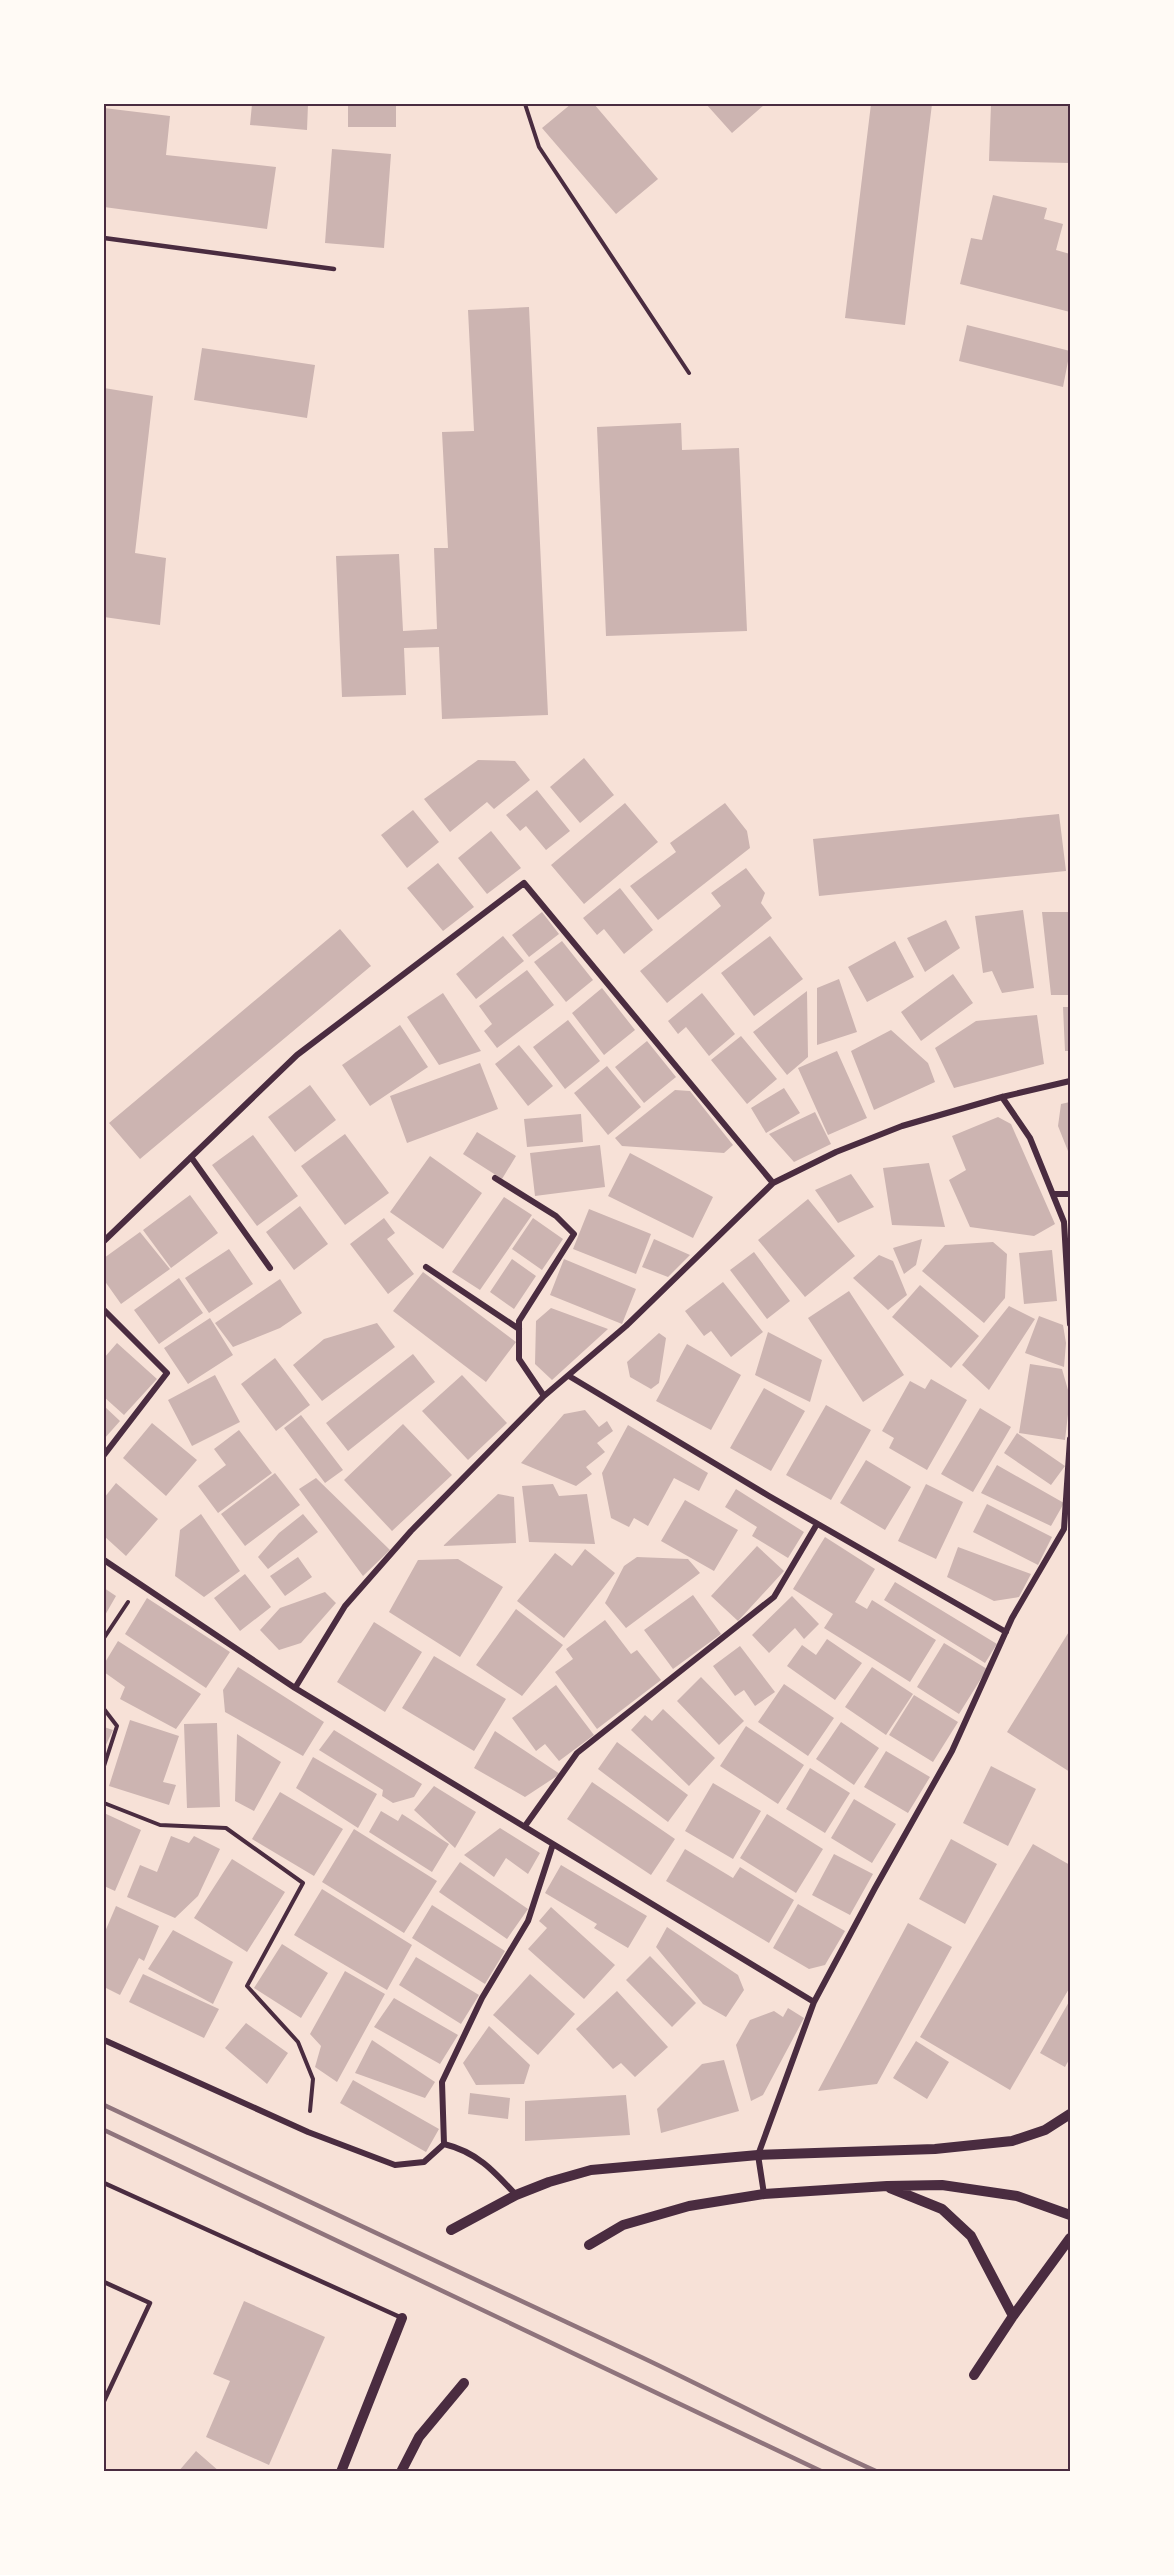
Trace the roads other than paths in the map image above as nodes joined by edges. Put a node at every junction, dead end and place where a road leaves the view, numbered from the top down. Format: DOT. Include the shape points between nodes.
graph roads {
  1 [pos="104,238"];
  2 [pos="334,269"];
  3 [pos="1071,1081"];
  4 [pos="1002,1097"];
  5 [pos="191,1157"];
  6 [pos="495,1178"];
  7 [pos="773,1183"];
  8 [pos="1053,1194"];
  9 [pos="1071,1194"];
  10 [pos="104,1240"];
  11 [pos="270,1268"];
  12 [pos="426,1268"];
  13 [pos="104,1310"];
  14 [pos="1070,1323"];
  15 [pos="519,1329"];
  16 [pos="569,1376"];
  17 [pos="544,1396"];
  18 [pos="1071,1439"];
  19 [pos="104,1455"];
  20 [pos="817,1524"];
  21 [pos="104,1560"];
  22 [pos="1006,1632"];
  23 [pos="295,1688"];
  24 [pos="525,1826"];
  25 [pos="553,1844"];
  26 [pos="814,2002"];
  27 [pos="104,2040"];
  28 [pos="1071,2114"];
  29 [pos="444,2144"];
  30 [pos="758,2154"];
  31 [pos="104,2183"];
  32 [pos="887,2186"];
  33 [pos="765,2194"];
  34 [pos="516,2195"];
  35 [pos="1071,2216"];
  36 [pos="451,2230"];
  37 [pos="1071,2238"];
  38 [pos="589,2245"];
  39 [pos="104,2282"];
  40 [pos="1012,2316"];
  41 [pos="402,2318"];
  42 [pos="974,2375"];
  43 [pos="464,2383"];
  44 [pos="104,2401"];
  45 [pos="341,2472"];
  46 [pos="401,2472"];
  1 -- 2 [label="lane"];
  3 -- 4 [label="street"];
  4 -- 7 [label="street" via="902,1126"];
  4 -- 8 [label="street" via="1030,1138"];
  5 -- 7 [label="street" via="297,1055 524,883"];
  5 -- 10 [label="street"];
  5 -- 11 [label="street"];
  6 -- 15 [label="street" via="556,1216 574,1234 519,1321"];
  7 -- 16 [label="street"];
  8 -- 9 [label="street"];
  8 -- 14 [label="street" via="1064,1222"];
  12 -- 15 [label="street"];
  13 -- 19 [label="street" via="167,1373"];
  15 -- 17 [label="street" via="519,1359"];
  16 -- 17 [label="street"];
  16 -- 20 [label="street"];
  17 -- 23 [label="street" via="411,1531 345,1606"];
  18 -- 22 [label="street" via="1064,1529"];
  20 -- 22 [label="street"];
  20 -- 24 [label="street" via="774,1597 577,1753"];
  21 -- 23 [label="street"];
  22 -- 26 [label="street" via="952,1750"];
  23 -- 24 [label="street"];
  24 -- 25 [label="street"];
  25 -- 26 [label="street"];
  25 -- 29 [label="street" via="528,1921 482,1998 442,2082"];
  26 -- 30 [label="street"];
  27 -- 29 [label="street" via="308,2132 395,2165 424,2162"];
  28 -- 30 [label="street" via="1045,2130 1012,2141 935,2149"];
  29 -- 34 [label="street" via="462,2148 480,2159"];
  30 -- 33 [label="street"];
  30 -- 34 [label="street" via="591,2170"];
  31 -- 41 [label="lane"];
  32 -- 33 [label="street"];
  32 -- 35 [label="street" via="942,2185 1017,2196"];
  32 -- 40 [label="street" via="942,2209 971,2236"];
  33 -- 38 [label="street" via="689,2206 623,2225"];
  34 -- 36 [label="street"];
  37 -- 40 [label="street"];
  39 -- 44 [label="lane" via="150,2303"];
  40 -- 42 [label="street"];
  41 -- 45 [label="street"];
  43 -- 46 [label="street" via="419,2438"];
}
